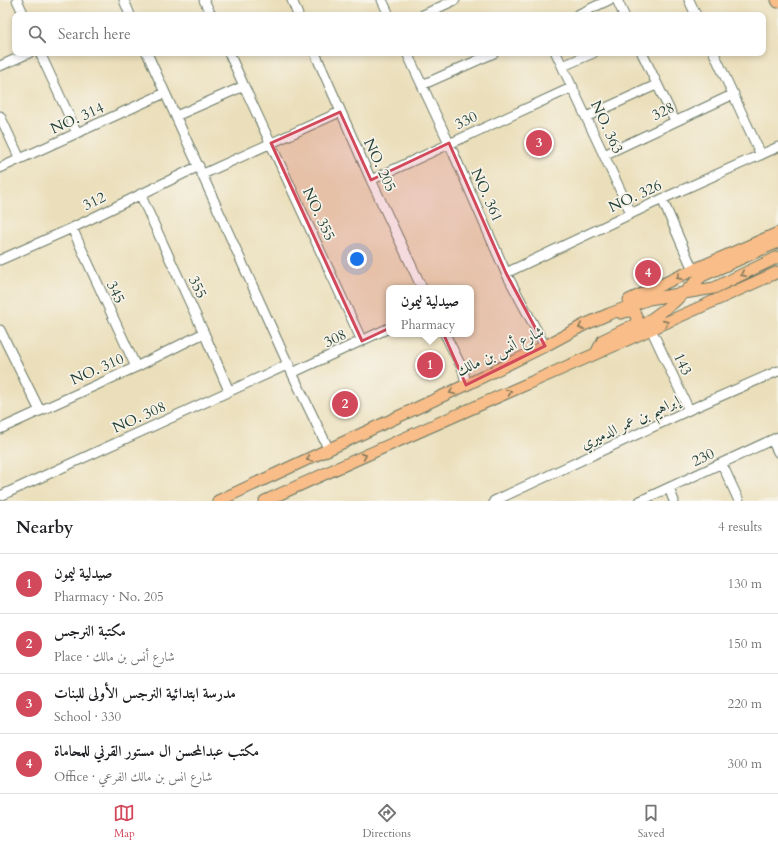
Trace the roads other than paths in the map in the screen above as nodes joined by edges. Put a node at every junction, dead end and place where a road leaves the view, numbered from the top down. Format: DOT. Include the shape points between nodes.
graph roads {
  1 [pos="17,0"];
  2 [pos="124,0"];
  3 [pos="204,0"];
  4 [pos="292,0"];
  5 [pos="382,0"];
  6 [pos="455,0"];
  7 [pos="609,0"];
  8 [pos="618,0"];
  9 [pos="689,0"];
  10 [pos="23,12"];
  11 [pos="129,12"];
  12 [pos="210,12"];
  13 [pos="297,12"];
  14 [pos="388,12"];
  15 [pos="429,12"];
  16 [pos="584,12"];
  17 [pos="623,12"];
  18 [pos="695,12"];
  19 [pos="22,56"];
  20 [pos="41,56"];
  21 [pos="149,56"];
  22 [pos="230,56"];
  23 [pos="316,56"];
  24 [pos="408,56"];
  25 [pos="487,56"];
  26 [pos="558,56"];
  27 [pos="586,56"];
  28 [pos="643,56"];
  29 [pos="715,56"];
  30 [pos="0,66"];
  31 [pos="563,66"];
  32 [pos="656,84"];
  33 [pos="422,85"];
  34 [pos="244,86"];
  35 [pos="572,87"];
  36 [pos="166,93"];
  37 [pos="734,94"];
  38 [pos="340,112"];
  39 [pos="0,116"];
  40 [pos="176,116"];
  41 [pos="586,117"];
  42 [pos="675,121"];
  43 [pos="77,133"];
  44 [pos="271,143"];
  45 [pos="450,143"];
  46 [pos="778,147"];
  47 [pos="604,154"];
  48 [pos="761,155"];
  49 [pos="20,159"];
  50 [pos="0,168"];
  51 [pos="201,170"];
  52 [pos="371,180"];
  53 [pos="140,194"];
  54 [pos="662,199"];
  55 [pos="631,213"];
  56 [pos="72,228"];
  57 [pos="778,233"];
  58 [pos="778,242"];
  59 [pos="778,257"];
  60 [pos="0,260"];
  61 [pos="693,270"];
  62 [pos="778,272"];
  63 [pos="506,273"];
  64 [pos="421,285"];
  65 [pos="684,293"];
  66 [pos="608,314"];
  67 [pos="386,329"];
  68 [pos="0,330"];
  69 [pos="651,330"];
  70 [pos="204,333"];
  71 [pos="446,337"];
  72 [pos="362,341"];
  73 [pos="624,342"];
  74 [pos="545,346"];
  75 [pos="596,353"];
  76 [pos="136,367"];
  77 [pos="290,369"];
  78 [pos="778,371"];
  79 [pos="466,385"];
  80 [pos="229,391"];
  81 [pos="689,410"];
  82 [pos="40,411"];
  83 [pos="0,429"];
  84 [pos="775,438"];
  85 [pos="329,450"];
  86 [pos="778,452"];
  87 [pos="722,464"];
  88 [pos="669,488"];
  89 [pos="1,492"];
  90 [pos="218,501"];
  91 [pos="265,501"];
  92 [pos="494,501"];
  93 [pos="640,501"];
  94 [pos="674,501"];
  95 [pos="739,501"];
  1 -- 10 [label="street"];
  2 -- 11 [label="street"];
  3 -- 12 [label="street"];
  4 -- 13 [label="street"];
  5 -- 14 [label="street"];
  6 -- 15 [label="street"];
  7 -- 16 [label="street"];
  8 -- 17 [label="street"];
  9 -- 18 [label="street"];
  19 -- 30 [label="street"];
  20 -- 43 [label="street"];
  21 -- 36 [label="street"];
  22 -- 34 [label="street, NO. 355"];
  23 -- 38 [label="street, NO. 205"];
  24 -- 33 [label="street, NO. 361"];
  25 -- 33 [label="street"];
  26 -- 31 [label="street, NO. 363"];
  27 -- 31 [label="street"];
  28 -- 32 [label="street"];
  29 -- 37 [label="street"];
  31 -- 35 [label="street, NO. 363"];
  32 -- 41 [label="street"];
  32 -- 42 [label="street"];
  33 -- 45 [label="street, NO. 361"];
  34 -- 40 [label="street"];
  34 -- 44 [label="street, NO. 355"];
  35 -- 41 [label="street, NO. 363"];
  35 -- 45 [label="street, 330"];
  36 -- 40 [label="street"];
  36 -- 43 [label="street, NO. 314"];
  37 -- 42 [label="street, 328"];
  37 -- 48 [label="street"];
  38 -- 44 [label="street, 312"];
  38 -- 52 [label="street, NO. 205"];
  39 -- 49 [label="street"];
  40 -- 51 [label="street"];
  41 -- 47 [label="street, NO. 363"];
  42 -- 47 [label="street, 328"];
  43 -- 49 [label="street, NO. 314"];
  44 -- 51 [label="street, 312"];
  44 -- 72 [label="street, NO. 355"];
  45 -- 52 [label="street, 330"];
  45 -- 63 [label="street, NO. 361"];
  46 -- 48 [label="street, NO. 326"];
  47 -- 55 [label="street, NO. 363"];
  48 -- 54 [label="street, NO. 326"];
  49 -- 50 [label="street, NO. 314"];
  51 -- 53 [label="street, 312"];
  51 -- 77 [label="street"];
  52 -- 64 [label="street, NO. 205"];
  53 -- 56 [label="street, 312"];
  53 -- 70 [label="street, 355"];
  54 -- 55 [label="street, NO. 326"];
  54 -- 61 [label="street"];
  55 -- 63 [label="street, NO. 326"];
  56 -- 60 [label="street, 312"];
  56 -- 76 [label="street, 345"];
  57 -- 61 [label="main road"];
  58 -- 65 [label="main road" via="702,276"];
  59 -- 65 [label="main road, شارع أنس بن مالك, one-way" via="714,288"];
  61 -- 66 [label="main road, one-way" via="616,306"];
  69 -- 62 [label="main road, one-way"];
  63 -- 74 [label="street, NO. 361"];
  65 -- 66 [label="main road, شارع أنس بن مالك" via="649,299"];
  65 -- 73 [label="main road"];
  66 -- 74 [label="main road, شارع أنس بن مالك, one-way"];
  66 -- 75 [label="main road" via="616,315 630,311 637,318 636,324 603,340"];
  67 -- 72 [label="street, 308"];
  68 -- 82 [label="street"];
  69 -- 73 [label="main road"];
  69 -- 81 [label="street, 143"];
  70 -- 76 [label="street, NO. 310"];
  70 -- 80 [label="street, 355"];
  71 -- 79 [label="street" via="463,370"];
  72 -- 77 [label="street, 308"];
  73 -- 75 [label="main road"];
  74 -- 79 [label="main road, شارع أنس بن مالك"];
  91 -- 75 [label="main road, one-way"];
  76 -- 82 [label="street, NO. 310"];
  77 -- 80 [label="street, NO. 308"];
  77 -- 85 [label="street"];
  78 -- 81 [label="street, إبراهيم بن عمر الدميري"];
  79 -- 85 [label="main road, شارع أنس بن مالك, one-way"];
  80 -- 89 [label="street, NO. 308"];
  81 -- 92 [label="street, إبراهيم بن عمر الدميري"];
  82 -- 83 [label="street, NO. 310"];
  84 -- 86 [label="street"];
  84 -- 87 [label="street, 230"];
  85 -- 90 [label="main road, شارع أنس بن مالك, one-way"];
  87 -- 88 [label="street, 230"];
  87 -- 95 [label="street"];
  88 -- 93 [label="street, 230"];
  88 -- 94 [label="street"];
}
